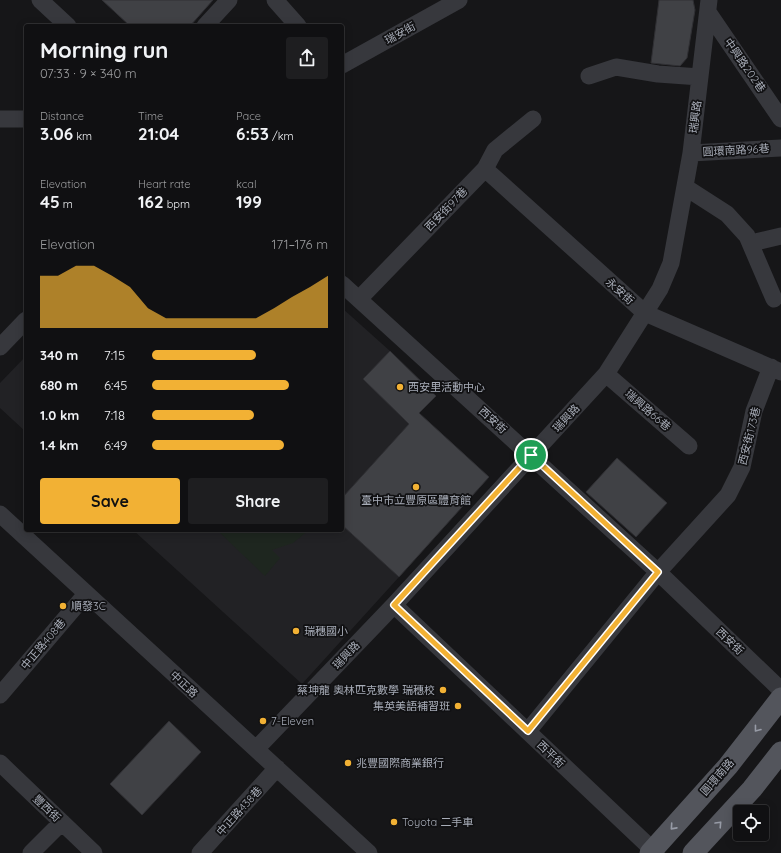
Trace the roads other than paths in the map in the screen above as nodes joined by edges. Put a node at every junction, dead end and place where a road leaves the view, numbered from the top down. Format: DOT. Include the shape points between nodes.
graph roads {
  1 [pos="40,0"];
  2 [pos="229,0"];
  3 [pos="275,0"];
  4 [pos="459,0"];
  5 [pos="708,6"];
  6 [pos="66,24"];
  7 [pos="207,24"];
  8 [pos="296,24"];
  9 [pos="344,64"];
  10 [pos="589,76"];
  11 [pos="700,77"];
  12 [pos="0,119"];
  13 [pos="24,119"];
  14 [pos="533,119"];
  15 [pos="781,119"];
  16 [pos="781,148"];
  17 [pos="691,153"];
  18 [pos="485,169"];
  19 [pos="685,187"];
  20 [pos="781,236"];
  21 [pos="751,243"];
  22 [pos="344,286"];
  23 [pos="359,299"];
  24 [pos="774,300"];
  25 [pos="644,313"];
  26 [pos="24,322"];
  27 [pos="1,342"];
  28 [pos="776,370"];
  29 [pos="606,374"];
  30 [pos="689,446"];
  31 [pos="531,455"];
  32 [pos="0,514"];
  33 [pos="658,572"];
  34 [pos="86,594"];
  35 [pos="394,605"];
  36 [pos="781,690"];
  37 [pos="0,695"];
  38 [pos="781,698"];
  39 [pos="528,731"];
  40 [pos="256,749"];
  41 [pos="781,752"];
  42 [pos="0,763"];
  43 [pos="277,768"];
  44 [pos="62,822"];
  45 [pos="653,852"];
  46 [pos="31,853"];
  47 [pos="94,853"];
  48 [pos="200,853"];
  49 [pos="369,853"];
  50 [pos="693,853"];
  1 -- 6 [label="street"];
  2 -- 7 [label="street"];
  3 -- 8 [label="street"];
  4 -- 9 [label="street, 瑞安街"];
  5 -- 11 [label="street, 瑞興路"];
  5 -- 15 [label="street, 中興路202巷"];
  10 -- 11 [label="street" via="616,67"];
  11 -- 17 [label="street, 瑞興路"];
  12 -- 13 [label="street"];
  14 -- 18 [label="street, 西安街97巷" via="495,150"];
  16 -- 17 [label="street, 圓環南路96巷"];
  17 -- 19 [label="street, 瑞興路"];
  18 -- 23 [label="street, 西安街97巷"];
  18 -- 25 [label="street, 永安街"];
  19 -- 21 [label="street" via="727,214"];
  19 -- 25 [label="street, 瑞興路" via="671,263 660,289"];
  20 -- 21 [label="street"];
  21 -- 24 [label="street"];
  22 -- 23 [label="street, 西安街"];
  23 -- 31 [label="street, 西安街"];
  25 -- 28 [label="street, 永安街"];
  25 -- 29 [label="street, 瑞興路"];
  26 -- 27 [label="street"];
  28 -- 33 [label="street, 西安街173巷" via="754,411 742,467 728,495"];
  29 -- 30 [label="street, 瑞興路66巷"];
  29 -- 31 [label="street, 瑞興路"];
  31 -- 33 [label="street, 西安街"];
  31 -- 35 [label="street, 瑞興路"];
  32 -- 34 [label="street, 中正路"];
  33 -- 36 [label="street, 西安街"];
  33 -- 39 [label="street, 西安街173巷"];
  34 -- 37 [label="street, 中正路408巷"];
  34 -- 40 [label="street, 中正路"];
  35 -- 39 [label="street, 西平街"];
  35 -- 40 [label="street, 瑞興路"];
  38 -- 45 [label="main road, 圓環南路, one-way" via="728,766"];
  39 -- 45 [label="street, 西平街"];
  40 -- 43 [label="street, 中正路"];
  50 -- 41 [label="main road, one-way" via="752,789"];
  42 -- 44 [label="street, 豐西街"];
  43 -- 48 [label="street, 中正路438巷"];
  43 -- 49 [label="street, 中正路"];
  44 -- 46 [label="street"];
  44 -- 47 [label="street, 豐西街"];
}
